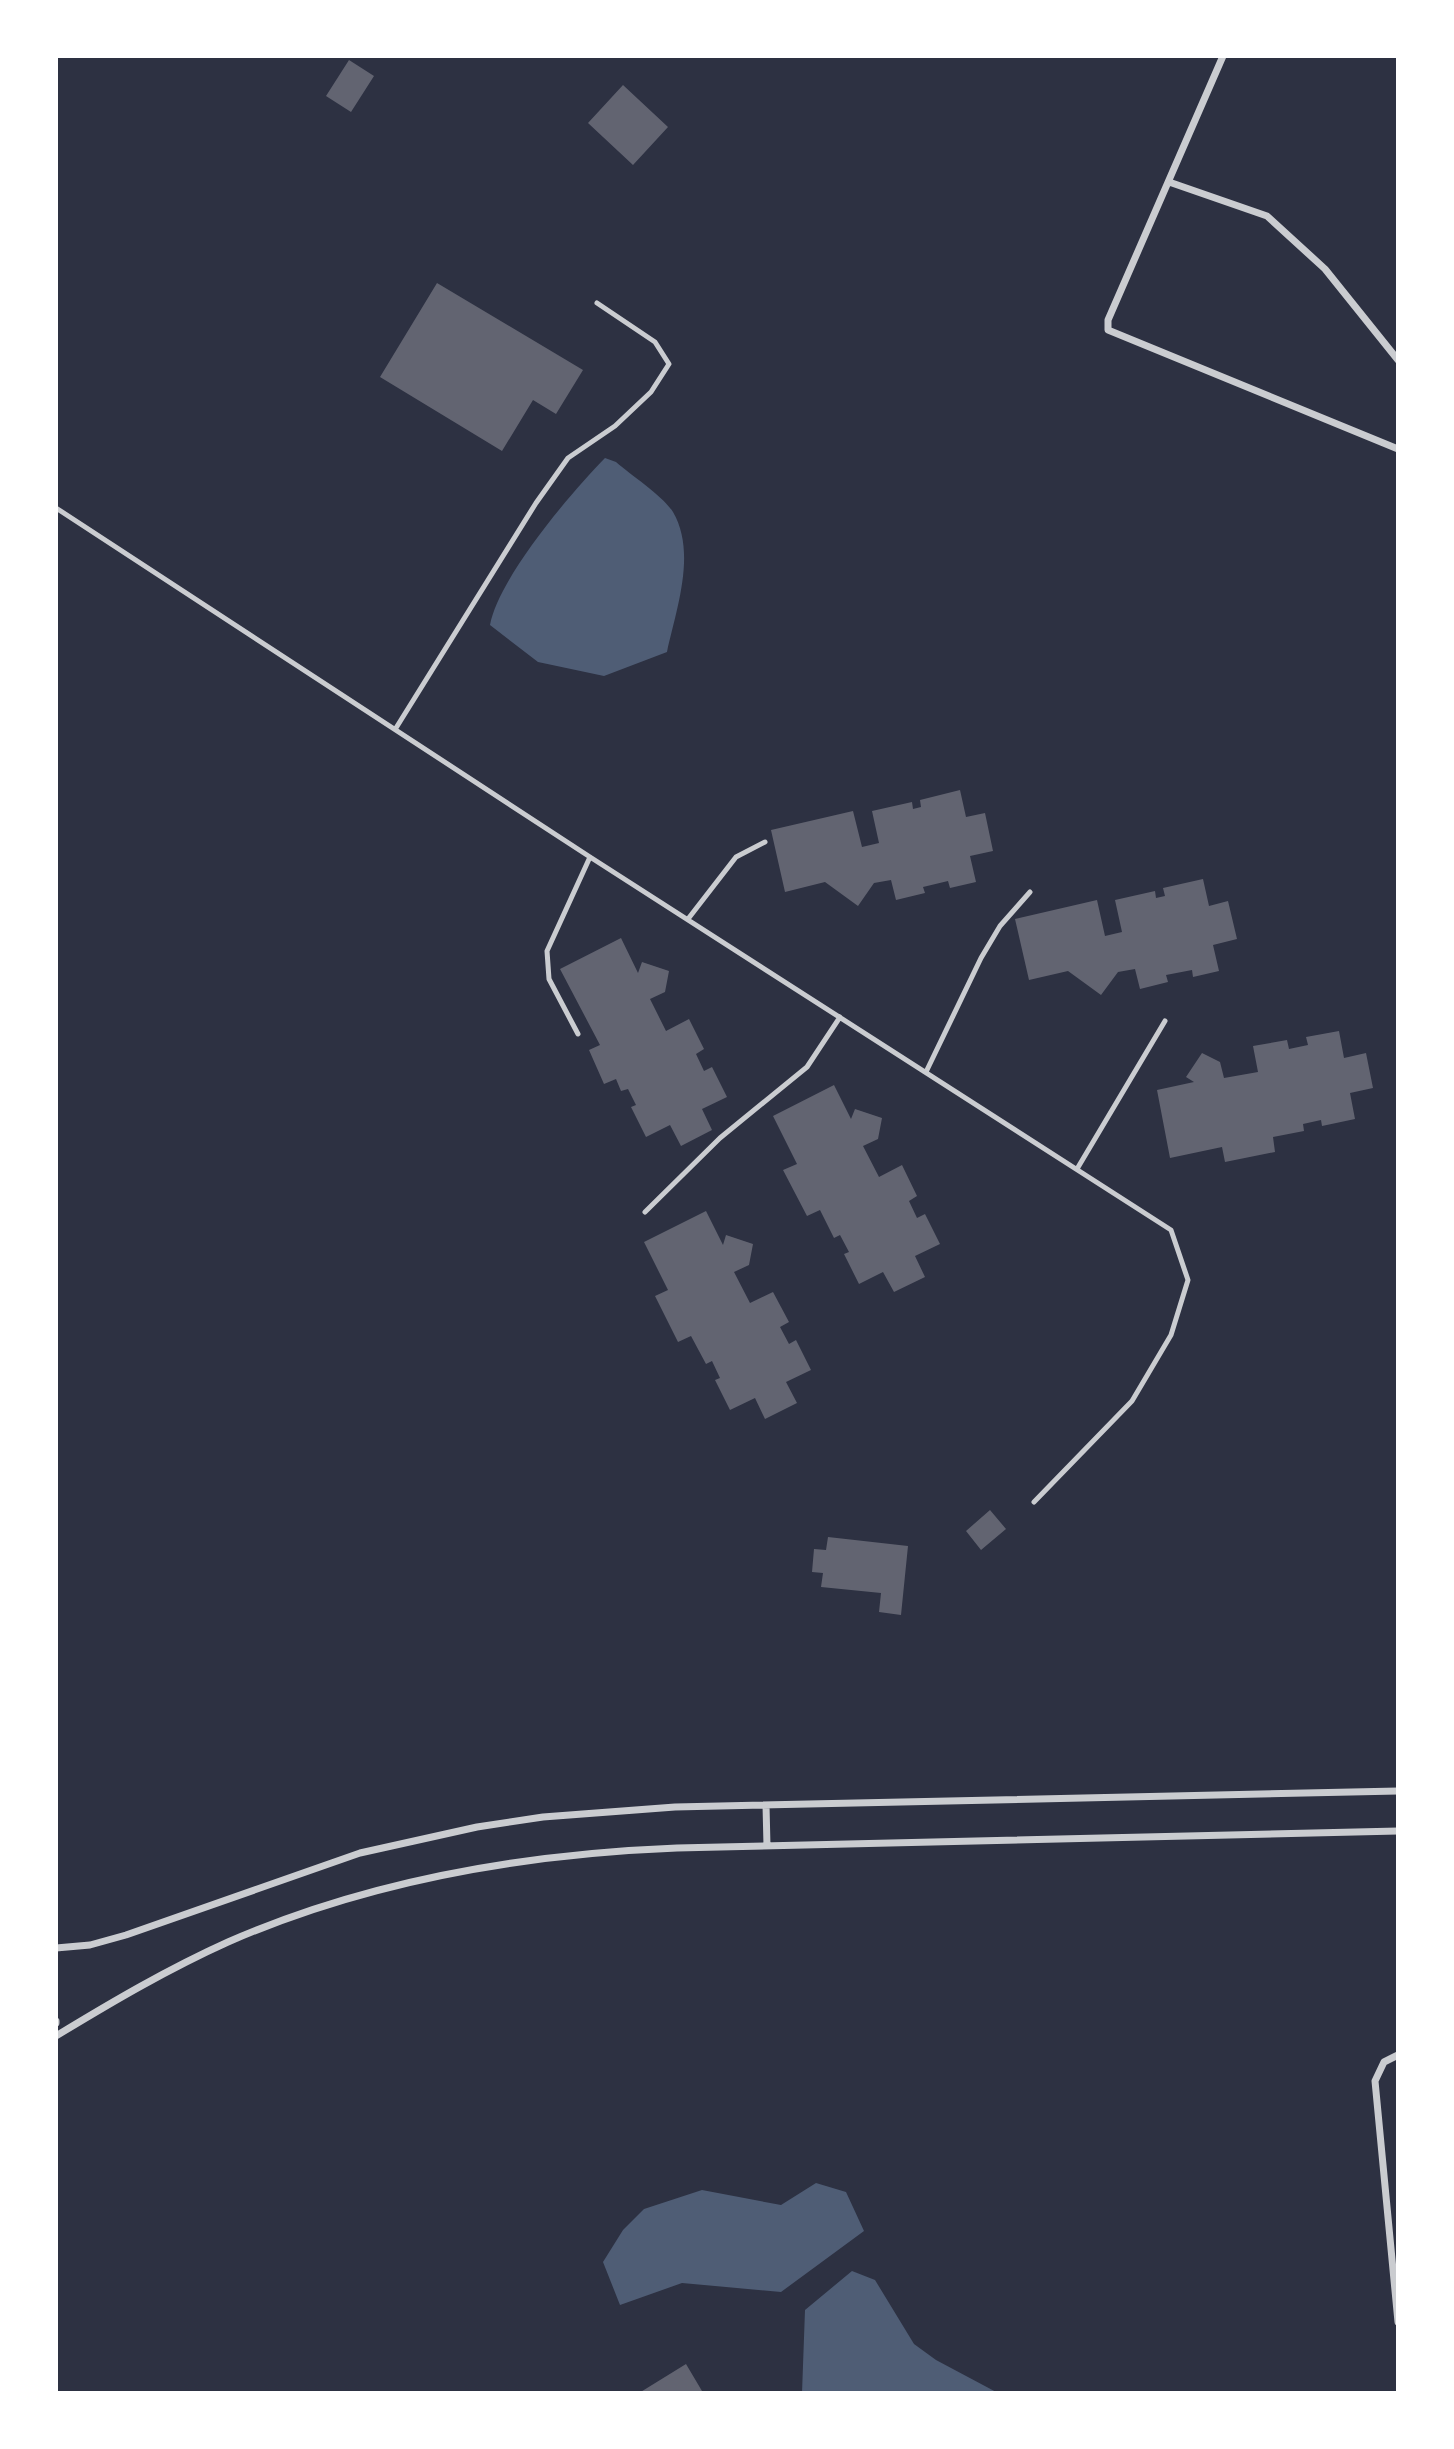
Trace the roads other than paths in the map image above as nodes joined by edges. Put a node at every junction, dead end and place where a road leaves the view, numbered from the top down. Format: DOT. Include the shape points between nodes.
graph roads {
  1 [pos="1223,56"];
  2 [pos="1169,182"];
  3 [pos="597,303"];
  4 [pos="1398,360"];
  5 [pos="1398,449"];
  6 [pos="56,508"];
  7 [pos="396,728"];
  8 [pos="765,842"];
  9 [pos="590,857"];
  10 [pos="1030,892"];
  11 [pos="688,919"];
  12 [pos="840,1017"];
  13 [pos="1165,1021"];
  14 [pos="578,1034"];
  15 [pos="926,1072"];
  16 [pos="1077,1169"];
  17 [pos="645,1212"];
  18 [pos="1034,1502"];
  19 [pos="1398,1791"];
  20 [pos="766,1805"];
  21 [pos="1398,1831"];
  22 [pos="768,1846"];
  23 [pos="56,1948"];
  24 [pos="56,2036"];
  25 [pos="1398,2055"];
  26 [pos="1398,2322"];
  1 -- 2 [label="street"];
  2 -- 4 [label="street" via="1267,216 1325,269"];
  2 -- 5 [label="street" via="1108,320 1108,330"];
  3 -- 7 [label="lane" via="655,342 669,365 651,391 615,426 568,458"];
  6 -- 7 [label="lane"];
  7 -- 9 [label="lane"];
  8 -- 11 [label="lane" via="736,857"];
  9 -- 11 [label="lane"];
  9 -- 14 [label="lane" via="547,951 549,979"];
  10 -- 15 [label="lane" via="1000,926 981,958"];
  11 -- 12 [label="lane"];
  12 -- 15 [label="lane"];
  12 -- 17 [label="lane" via="807,1067 747,1114"];
  13 -- 16 [label="lane"];
  15 -- 16 [label="lane"];
  16 -- 18 [label="lane" via="1171,1230 1188,1280 1171,1335 1132,1401"];
  19 -- 20 [label="street"];
  20 -- 22 [label="street"];
  20 -- 23 [label="street" via="610,1810 477,1827 335,1861 126,1935"];
  21 -- 22 [label="street"];
  22 -- 24 [label="street" via="548,1857 371,1892 227,1943"];
  25 -- 26 [label="street" via="1384,2062 1375,2081"];
}
